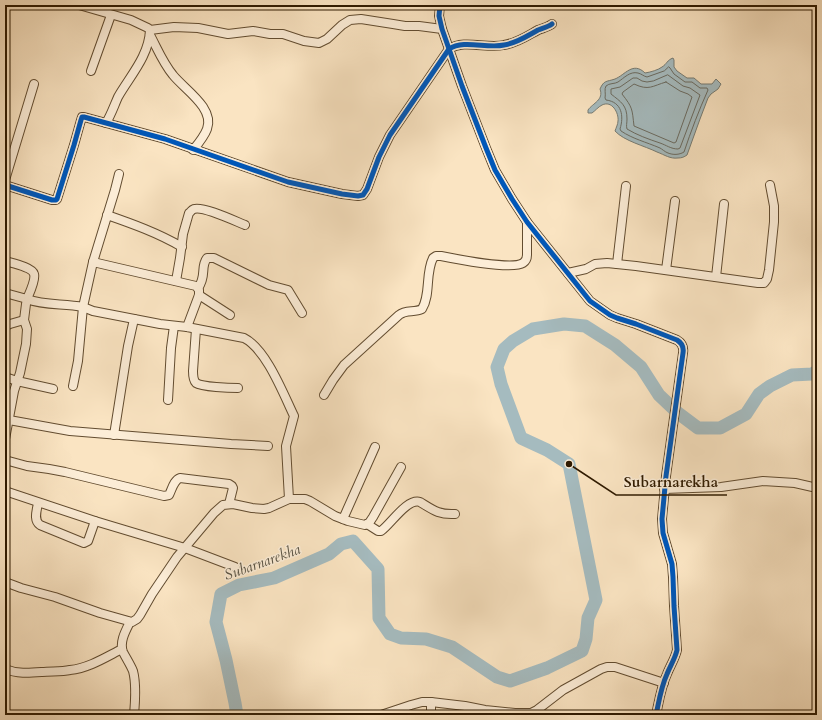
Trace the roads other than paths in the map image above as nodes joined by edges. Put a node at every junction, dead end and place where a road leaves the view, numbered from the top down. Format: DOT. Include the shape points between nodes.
graph roads {
  1 [pos="79,5"];
  2 [pos="440,5"];
  3 [pos="96,8"];
  4 [pos="111,15"];
  5 [pos="552,24"];
  6 [pos="442,29"];
  7 [pos="150,32"];
  8 [pos="449,49"];
  9 [pos="91,71"];
  10 [pos="34,84"];
  11 [pos="106,123"];
  12 [pos="193,150"];
  13 [pos="119,174"];
  14 [pos="5,180"];
  15 [pos="5,185"];
  16 [pos="770,185"];
  17 [pos="626,186"];
  18 [pos="675,201"];
  19 [pos="724,204"];
  20 [pos="107,215"];
  21 [pos="527,222"];
  22 [pos="245,224"];
  23 [pos="182,247"];
  24 [pos="5,261"];
  25 [pos="93,262"];
  26 [pos="617,264"];
  27 [pos="666,270"];
  28 [pos="568,273"];
  29 [pos="716,277"];
  30 [pos="176,281"];
  31 [pos="198,292"];
  32 [pos="5,293"];
  33 [pos="27,299"];
  34 [pos="83,307"];
  35 [pos="302,313"];
  36 [pos="230,316"];
  37 [pos="134,319"];
  38 [pos="24,320"];
  39 [pos="5,326"];
  40 [pos="174,326"];
  41 [pos="187,327"];
  42 [pos="196,329"];
  43 [pos="5,377"];
  44 [pos="17,381"];
  45 [pos="73,386"];
  46 [pos="238,388"];
  47 [pos="53,389"];
  48 [pos="324,395"];
  49 [pos="168,400"];
  50 [pos="8,420"];
  51 [pos="114,435"];
  52 [pos="5,439"];
  53 [pos="268,446"];
  54 [pos="375,447"];
  55 [pos="5,460"];
  56 [pos="401,467"];
  57 [pos="817,488"];
  58 [pos="664,489"];
  59 [pos="5,491"];
  60 [pos="288,499"];
  61 [pos="38,503"];
  62 [pos="229,504"];
  63 [pos="455,514"];
  64 [pos="343,519"];
  65 [pos="95,521"];
  66 [pos="367,524"];
  67 [pos="185,548"];
  68 [pos="235,567"];
  69 [pos="5,582"];
  70 [pos="130,622"];
  71 [pos="122,649"];
  72 [pos="5,670"];
  73 [pos="664,683"];
  74 [pos="431,702"];
  75 [pos="470,711"];
  76 [pos="134,715"];
  77 [pos="384,715"];
  78 [pos="431,715"];
  79 [pos="656,715"];
  1 -- 3 [label="street"];
  2 -- 6 [label="street"];
  3 -- 4 [label="street"];
  4 -- 7 [label="street" via="130,20 148,28"];
  4 -- 9 [label="street"];
  5 -- 8 [label="street" via="510,44 462,44"];
  6 -- 7 [label="street" via="355,19 345,23 319,43 287,35 253,31 228,34 198,28 174,27"];
  6 -- 8 [label="street"];
  7 -- 11 [label="street" via="140,63"];
  7 -- 12 [label="street" via="171,73 205,110 207,131"];
  8 -- 12 [label="street" via="390,135 363,195 334,193 288,182"];
  8 -- 21 [label="street" via="495,170"];
  10 -- 14 [label="street"];
  11 -- 12 [label="street" via="165,139"];
  11 -- 15 [label="street" via="82,118 56,200"];
  13 -- 20 [label="street"];
  16 -- 29 [label="street" via="774,222 766,281 758,283"];
  17 -- 26 [label="street"];
  18 -- 27 [label="street"];
  19 -- 29 [label="street"];
  20 -- 23 [label="street" via="144,228"];
  20 -- 25 [label="street"];
  21 -- 28 [label="street"];
  21 -- 48 [label="street" via="527,259 522,264 490,264 441,256 433,258 422,309 404,311 399,315 344,365"];
  22 -- 23 [label="street" via="211,212 193,209 189,213"];
  23 -- 30 [label="street"];
  24 -- 33 [label="street" via="33,272 34,279"];
  25 -- 30 [label="street"];
  25 -- 34 [label="street"];
  26 -- 27 [label="street"];
  26 -- 28 [label="street" via="595,264"];
  27 -- 29 [label="street"];
  28 -- 58 [label="street" via="590,301 610,315 682,343 683,353"];
  30 -- 31 [label="street" via="194,285"];
  31 -- 35 [label="street" via="203,279 204,261 207,258 214,258 269,285 288,290"];
  31 -- 36 [label="street"];
  31 -- 41 [label="street"];
  32 -- 33 [label="street"];
  33 -- 34 [label="street" via="38,303"];
  33 -- 38 [label="street"];
  34 -- 37 [label="street"];
  34 -- 45 [label="street"];
  37 -- 40 [label="street"];
  37 -- 51 [label="street"];
  38 -- 39 [label="street"];
  38 -- 44 [label="street" via="28,335"];
  40 -- 41 [label="street"];
  40 -- 49 [label="street"];
  41 -- 42 [label="street"];
  42 -- 46 [label="street" via="193,371 196,382 204,386"];
  42 -- 60 [label="street" via="248,340 263,356 274,376 294,416 286,446"];
  43 -- 44 [label="street"];
  44 -- 47 [label="street"];
  44 -- 50 [label="street"];
  50 -- 51 [label="street" via="60,430"];
  50 -- 52 [label="street"];
  51 -- 53 [label="street"];
  54 -- 64 [label="street"];
  55 -- 62 [label="street" via="164,496 169,495 180,478 229,484 232,486"];
  56 -- 66 [label="street"];
  57 -- 58 [label="street" via="795,483 763,481 721,487"];
  58 -- 73 [label="street" via="663,533 674,577 677,650"];
  59 -- 61 [label="street"];
  60 -- 62 [label="street" via="259,510"];
  60 -- 64 [label="street" via="305,499"];
  61 -- 65 [label="street"];
  61 -- 65 [label="street" via="36,517 40,526 84,543 88,542"];
  62 -- 67 [label="street" via="220,506"];
  63 -- 66 [label="street" via="439,513 416,501 404,508 381,531"];
  64 -- 66 [label="street"];
  65 -- 67 [label="street"];
  67 -- 68 [label="street"];
  67 -- 70 [label="street" via="140,615"];
  69 -- 70 [label="street"];
  70 -- 71 [label="street" via="124,634"];
  71 -- 72 [label="street" via="94,663 71,670 26,673"];
  71 -- 76 [label="street" via="133,672"];
  73 -- 75 [label="street" via="619,668 607,667 564,690 535,712 524,714"];
  73 -- 79 [label="street"];
  74 -- 75 [label="street" via="448,703"];
  74 -- 77 [label="street" via="411,705"];
  74 -- 78 [label="street"];
}
